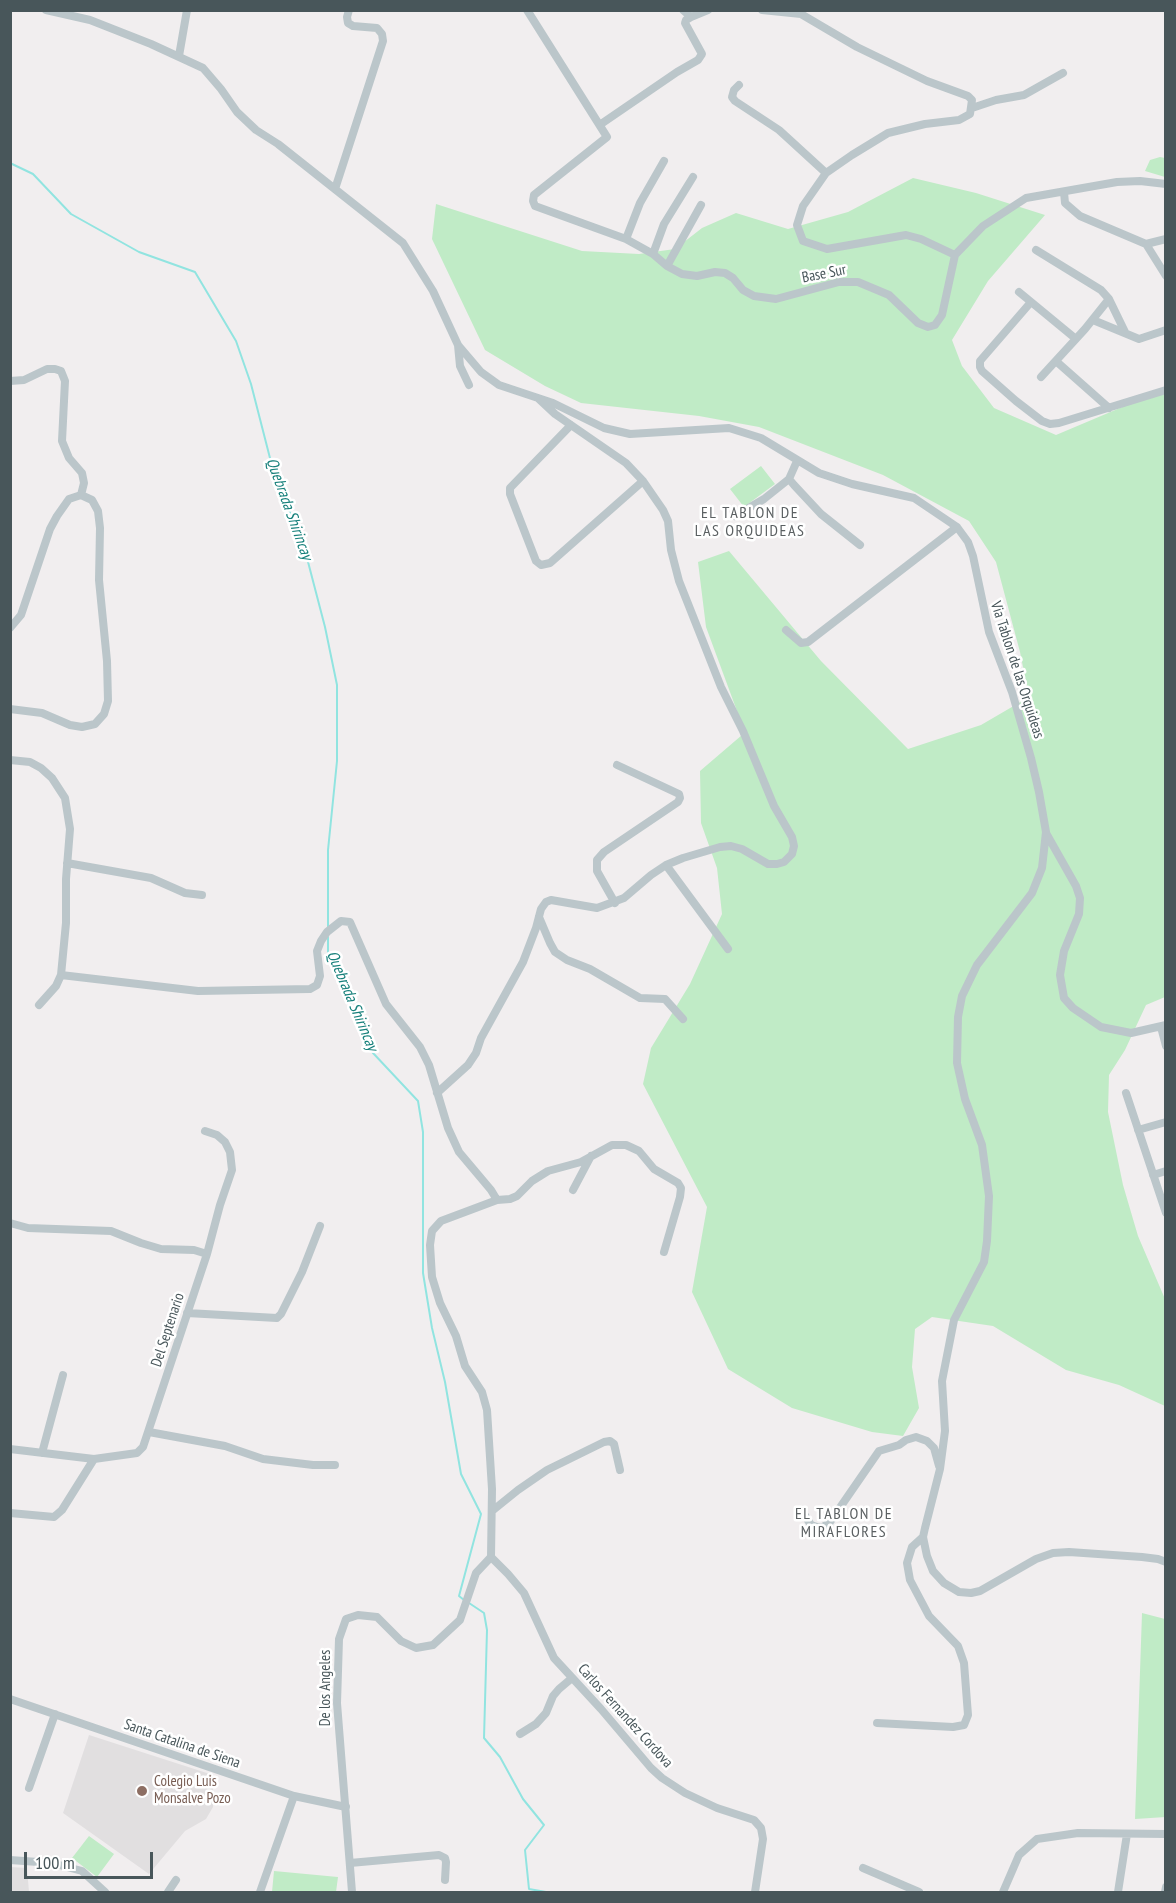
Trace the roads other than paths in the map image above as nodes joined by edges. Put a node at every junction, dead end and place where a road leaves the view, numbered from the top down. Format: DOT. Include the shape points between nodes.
graph roads {
  1 [pos="46,10"];
  2 [pos="187,10"];
  3 [pos="349,10"];
  4 [pos="527,10"];
  5 [pos="683,10"];
  6 [pos="708,10"];
  7 [pos="762,10"];
  8 [pos="802,12"];
  9 [pos="691,16"];
  10 [pos="179,56"];
  11 [pos="1063,73"];
  12 [pos="739,86"];
  13 [pos="972,108"];
  14 [pos="601,124"];
  15 [pos="664,161"];
  16 [pos="826,172"];
  17 [pos="693,177"];
  18 [pos="1166,184"];
  19 [pos="335,189"];
  20 [pos="1064,192"];
  21 [pos="701,205"];
  22 [pos="626,238"];
  23 [pos="1166,239"];
  24 [pos="1146,244"];
  25 [pos="1035,250"];
  26 [pos="652,254"];
  27 [pos="954,255"];
  28 [pos="667,266"];
  29 [pos="1166,276"];
  30 [pos="1019,292"];
  31 [pos="1109,299"];
  32 [pos="1031,303"];
  33 [pos="1093,320"];
  34 [pos="1166,330"];
  35 [pos="1125,332"];
  36 [pos="1076,339"];
  37 [pos="458,345"];
  38 [pos="1057,362"];
  39 [pos="1041,377"];
  40 [pos="10,381"];
  41 [pos="469,385"];
  42 [pos="1166,390"];
  43 [pos="539,399"];
  44 [pos="1110,408"];
  45 [pos="571,425"];
  46 [pos="797,461"];
  47 [pos="789,479"];
  48 [pos="643,481"];
  49 [pos="81,495"];
  50 [pos="735,516"];
  51 [pos="957,527"];
  52 [pos="860,545"];
  53 [pos="10,628"];
  54 [pos="786,630"];
  55 [pos="10,709"];
  56 [pos="10,760"];
  57 [pos="617,765"];
  58 [pos="1046,832"];
  59 [pos="67,863"];
  60 [pos="666,865"];
  61 [pos="202,895"];
  62 [pos="615,903"];
  63 [pos="539,917"];
  64 [pos="728,949"];
  65 [pos="61,975"];
  66 [pos="39,1005"];
  67 [pos="683,1020"];
  68 [pos="1163,1026"];
  69 [pos="1166,1046"];
  70 [pos="437,1093"];
  71 [pos="1126,1093"];
  72 [pos="1166,1122"];
  73 [pos="1138,1130"];
  74 [pos="205,1131"];
  75 [pos="592,1156"];
  76 [pos="1166,1172"];
  77 [pos="1153,1175"];
  78 [pos="573,1190"];
  79 [pos="497,1200"];
  80 [pos="1166,1213"];
  81 [pos="10,1223"];
  82 [pos="320,1226"];
  83 [pos="664,1252"];
  84 [pos="207,1254"];
  85 [pos="187,1313"];
  86 [pos="63,1375"];
  87 [pos="149,1432"];
  88 [pos="10,1449"];
  89 [pos="42,1453"];
  90 [pos="94,1459"];
  91 [pos="335,1465"];
  92 [pos="940,1469"];
  93 [pos="620,1470"];
  94 [pos="492,1511"];
  95 [pos="10,1513"];
  96 [pos="804,1514"];
  97 [pos="923,1538"];
  98 [pos="491,1557"];
  99 [pos="1166,1562"];
  100 [pos="572,1678"];
  101 [pos="10,1699"];
  102 [pos="55,1714"];
  103 [pos="877,1723"];
  104 [pos="520,1734"];
  105 [pos="29,1788"];
  106 [pos="294,1796"];
  107 [pos="346,1807"];
  108 [pos="1127,1834"];
  109 [pos="1166,1834"];
  110 [pos="10,1860"];
  111 [pos="350,1863"];
  112 [pos="863,1868"];
  113 [pos="176,1880"];
  114 [pos="445,1880"];
  115 [pos="1166,1887"];
  116 [pos="752,1891"];
  117 [pos="105,1893"];
  118 [pos="168,1893"];
  119 [pos="260,1893"];
  120 [pos="352,1893"];
  121 [pos="920,1893"];
  122 [pos="1003,1893"];
  123 [pos="1118,1893"];
  124 [pos="1165,1893"];
  1 -- 10 [label="street, Via Tablon de las Orquideas" via="90,20"];
  2 -- 10 [label="street"];
  3 -- 19 [label="street" via="348,23 377,28 383,41"];
  4 -- 14 [label="street"];
  5 -- 9 [label="street"];
  6 -- 9 [label="street"];
  7 -- 8 [label="street"];
  8 -- 13 [label="street" via="857,46 927,81 968,96"];
  9 -- 14 [label="street" via="685,23 702,54 698,60"];
  10 -- 19 [label="street, Via Tablon de las Orquideas" via="203,68 256,130"];
  11 -- 13 [label="street" via="1024,95"];
  12 -- 16 [label="street" via="732,97 735,101 779,130"];
  13 -- 16 [label="street" via="970,114 959,120 888,134"];
  14 -- 22 [label="street, Base Sur" via="606,139 534,195 533,201 542,209"];
  15 -- 22 [label="street"];
  16 -- 27 [label="street" via="803,206 796,225 803,241 827,249 906,235"];
  17 -- 26 [label="street" via="664,224"];
  18 -- 20 [label="street" via="1117,182"];
  19 -- 37 [label="street, Via Tablon de las Orquideas" via="403,243 433,291"];
  20 -- 24 [label="street" via="1065,203 1080,216"];
  20 -- 27 [label="street" via="1026,198 983,226"];
  21 -- 28 [label="street"];
  22 -- 26 [label="street, Base Sur"];
  23 -- 24 [label="street"];
  24 -- 29 [label="street"];
  25 -- 31 [label="street" via="1101,290"];
  26 -- 28 [label="street, Base Sur"];
  27 -- 28 [label="street, Base Sur" via="942,315 935,325 928,327 918,323 889,295 858,282 839,282 765,299 742,290 725,273 697,276"];
  30 -- 32 [label="street"];
  31 -- 33 [label="street"];
  31 -- 35 [label="street"];
  32 -- 36 [label="street"];
  32 -- 44 [label="street" via="980,362 982,371 1050,424"];
  33 -- 35 [label="street"];
  33 -- 36 [label="street"];
  34 -- 35 [label="street" via="1142,339"];
  36 -- 38 [label="street"];
  37 -- 41 [label="street" via="460,366"];
  37 -- 43 [label="street, Via Tablon de las Orquideas" via="481,372 499,385"];
  38 -- 39 [label="street"];
  38 -- 44 [label="street"];
  40 -- 49 [label="street" via="24,380 47,369 61,371 65,381 62,441 69,458 82,472"];
  42 -- 44 [label="street"];
  43 -- 45 [label="street"];
  43 -- 46 [label="street, Via Tablon de las Orquideas" via="604,428 630,434 729,428 761,438"];
  45 -- 48 [label="street" via="626,463"];
  45 -- 48 [label="street" via="510,488 536,561 541,565 550,563"];
  46 -- 47 [label="street"];
  46 -- 51 [label="street, Via Tablon de las Orquideas" via="852,484 914,498"];
  47 -- 50 [label="street"];
  47 -- 52 [label="street" via="821,514"];
  48 -- 60 [label="street" via="668,521 679,581 721,687 794,846 792,854 777,864 768,864 730,846"];
  49 -- 53 [label="street" via="69,499 50,529 21,615"];
  49 -- 55 [label="street" via="92,500 100,528 99,580 108,701 104,714 95,724 82,727"];
  51 -- 54 [label="street" via="808,642 801,643"];
  51 -- 58 [label="street, Via Tablon de las Orquideas" via="973,556 988,632 1027,746"];
  56 -- 59 [label="street" via="30,762 41,768 65,798 70,829"];
  57 -- 62 [label="street" via="679,794 680,798 597,860 597,871"];
  58 -- 68 [label="street" via="1080,898 1079,914 1061,967 1064,998 1101,1027 1131,1033"];
  58 -- 92 [label="street, Via Tablon de las Orquideas" via="1042,868 1032,893 977,965 957,1017 957,1063 982,1145 988,1214 984,1262 954,1320 942,1381 945,1431"];
  59 -- 61 [label="street" via="151,878 185,893"];
  59 -- 65 [label="street"];
  60 -- 62 [label="street"];
  60 -- 64 [label="street"];
  62 -- 63 [label="street" via="597,908 550,900"];
  63 -- 67 [label="street" via="555,952 640,998 665,999"];
  63 -- 70 [label="street" via="523,962 476,1053"];
  65 -- 66 [label="street"];
  65 -- 70 [label="street" via="198,991 310,989 317,985 320,976 317,951 327,932 341,921 350,922 386,1004 420,1047"];
  68 -- 69 [label="street"];
  70 -- 79 [label="street" via="459,1152"];
  71 -- 73 [label="street"];
  72 -- 73 [label="street"];
  73 -- 77 [label="street"];
  74 -- 84 [label="street, Del Septenario" via="225,1142 232,1170"];
  75 -- 78 [label="street"];
  75 -- 79 [label="street" via="540,1175 517,1196"];
  75 -- 83 [label="street" via="612,1144 626,1145 678,1183 680,1197"];
  76 -- 77 [label="street"];
  77 -- 80 [label="street"];
  79 -- 94 [label="street" via="441,1221 432,1232 430,1245 432,1277 440,1303 487,1410"];
  81 -- 84 [label="street" via="28,1228 111,1231 161,1249"];
  82 -- 85 [label="street" via="302,1272 277,1318"];
  84 -- 85 [label="street, Del Septenario"];
  85 -- 87 [label="street, Del Septenario"];
  86 -- 89 [label="street"];
  87 -- 90 [label="street, Del Septenario" via="137,1453"];
  87 -- 91 [label="street" via="225,1446 263,1459"];
  88 -- 89 [label="street"];
  89 -- 90 [label="street"];
  90 -- 95 [label="street" via="63,1510 54,1517"];
  92 -- 96 [label="street" via="927,1441 916,1437 906,1440 879,1451 830,1522 817,1527"];
  92 -- 97 [label="street, Via Tablon de las Orquideas"];
  93 -- 94 [label="street" via="614,1444 604,1442 547,1470"];
  94 -- 98 [label="street"];
  97 -- 99 [label="street" via="933,1571 959,1592 980,1592 1053,1553 1143,1557"];
  97 -- 103 [label="street" via="912,1547 907,1563 910,1580 929,1616 958,1646 964,1663 968,1715 963,1725 953,1727"];
  98 -- 100 [label="street, Carlos Fernandez Cordova" via="524,1593 554,1659"];
  98 -- 107 [label="street, De los Angeles" via="480,1566 471,1584 460,1620 433,1645 416,1648 401,1641 377,1617 358,1615 346,1619 339,1639 337,1703"];
  100 -- 104 [label="street" via="553,1696 536,1724"];
  100 -- 116 [label="street, Carlos Fernandez Cordova" via="662,1778 717,1808 754,1820 761,1828 763,1839"];
  101 -- 102 [label="street, Santa Catalina de Siena"];
  102 -- 105 [label="street"];
  102 -- 106 [label="street, Santa Catalina de Siena"];
  106 -- 107 [label="street, Santa Catalina de Siena"];
  106 -- 119 [label="street"];
  107 -- 111 [label="street, De los Angeles"];
  108 -- 109 [label="street"];
  108 -- 122 [label="street" via="1078,1833 1037,1839 1019,1855"];
  108 -- 123 [label="street"];
  110 -- 117 [label="street" via="52,1863 82,1871"];
  111 -- 114 [label="street" via="439,1855 446,1862"];
  111 -- 120 [label="street, De los Angeles"];
  112 -- 121 [label="street"];
  113 -- 118 [label="street"];
  115 -- 124 [label="street"];
}
